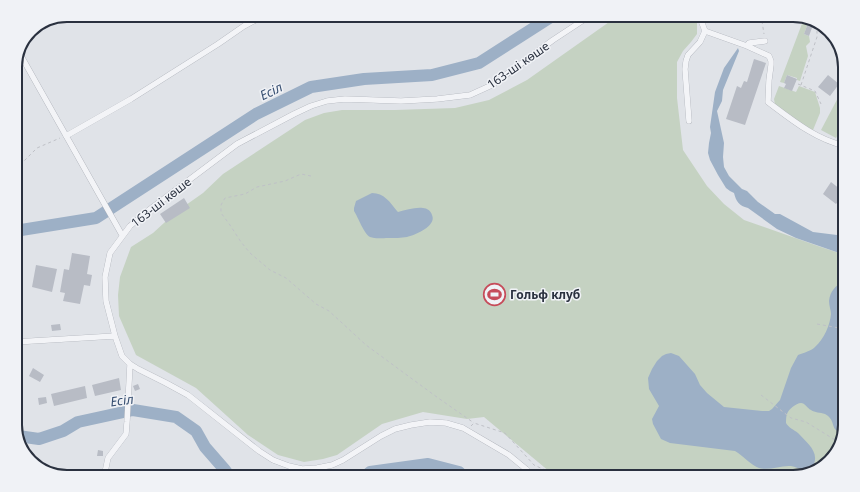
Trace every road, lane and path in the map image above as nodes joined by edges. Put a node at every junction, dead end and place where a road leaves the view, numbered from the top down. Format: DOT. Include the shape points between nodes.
graph roads {
  1 [pos="252,22"];
  2 [pos="580,22"];
  3 [pos="701,22"];
  4 [pos="762,22"];
  5 [pos="815,28"];
  6 [pos="705,32"];
  7 [pos="765,41"];
  8 [pos="747,46"];
  9 [pos="23,59"];
  10 [pos="798,84"];
  11 [pos="801,85"];
  12 [pos="821,104"];
  13 [pos="689,121"];
  14 [pos="66,136"];
  15 [pos="838,145"];
  16 [pos="22,163"];
  17 [pos="311,176"];
  18 [pos="122,236"];
  19 [pos="817,324"];
  20 [pos="838,328"];
  21 [pos="115,336"];
  22 [pos="22,342"];
  23 [pos="130,364"];
  24 [pos="761,395"];
  25 [pos="474,423"];
  26 [pos="463,428"];
  27 [pos="835,440"];
  28 [pos="105,470"];
  29 [pos="527,470"];
  30 [pos="545,470"];
  1 -- 14 [label="street" via="131,99"];
  2 -- 18 [label="street, 163-ші көше" via="492,85 470,95 401,101 345,99 311,106 237,144 149,210"];
  3 -- 6 [label="street"];
  4 -- 7 [label="path"];
  5 -- 11 [label="path" via="817,37"];
  6 -- 8 [label="street"];
  6 -- 13 [label="street" via="686,61"];
  7 -- 8 [label="street" via="749,43"];
  8 -- 15 [label="street" via="770,56 768,102 800,126"];
  9 -- 14 [label="street"];
  10 -- 11 [label="path"];
  11 -- 12 [label="path" via="815,90"];
  14 -- 16 [label="path" via="37,148"];
  14 -- 18 [label="street"];
  17 -- 25 [label="path" via="301,174 285,181 258,187 245,194 225,198 221,205 221,213 250,253 270,270 286,278 316,304 329,311 366,345"];
  18 -- 21 [label="street, 163-ші көше" via="110,254 105,277 106,301"];
  19 -- 20 [label="path"];
  21 -- 22 [label="street"];
  21 -- 23 [label="street, 163-ші көше" via="122,356"];
  23 -- 26 [label="street, 163-ші көше" via="188,395 273,460 302,469 337,463 395,429 430,422"];
  23 -- 28 [label="street" via="126,434 108,458"];
  24 -- 27 [label="path" via="791,418 806,422"];
  25 -- 26 [label="path" via="471,427"];
  25 -- 30 [label="path" via="505,433 534,465"];
  26 -- 29 [label="street, 163-ші көше" via="509,455"];
}
